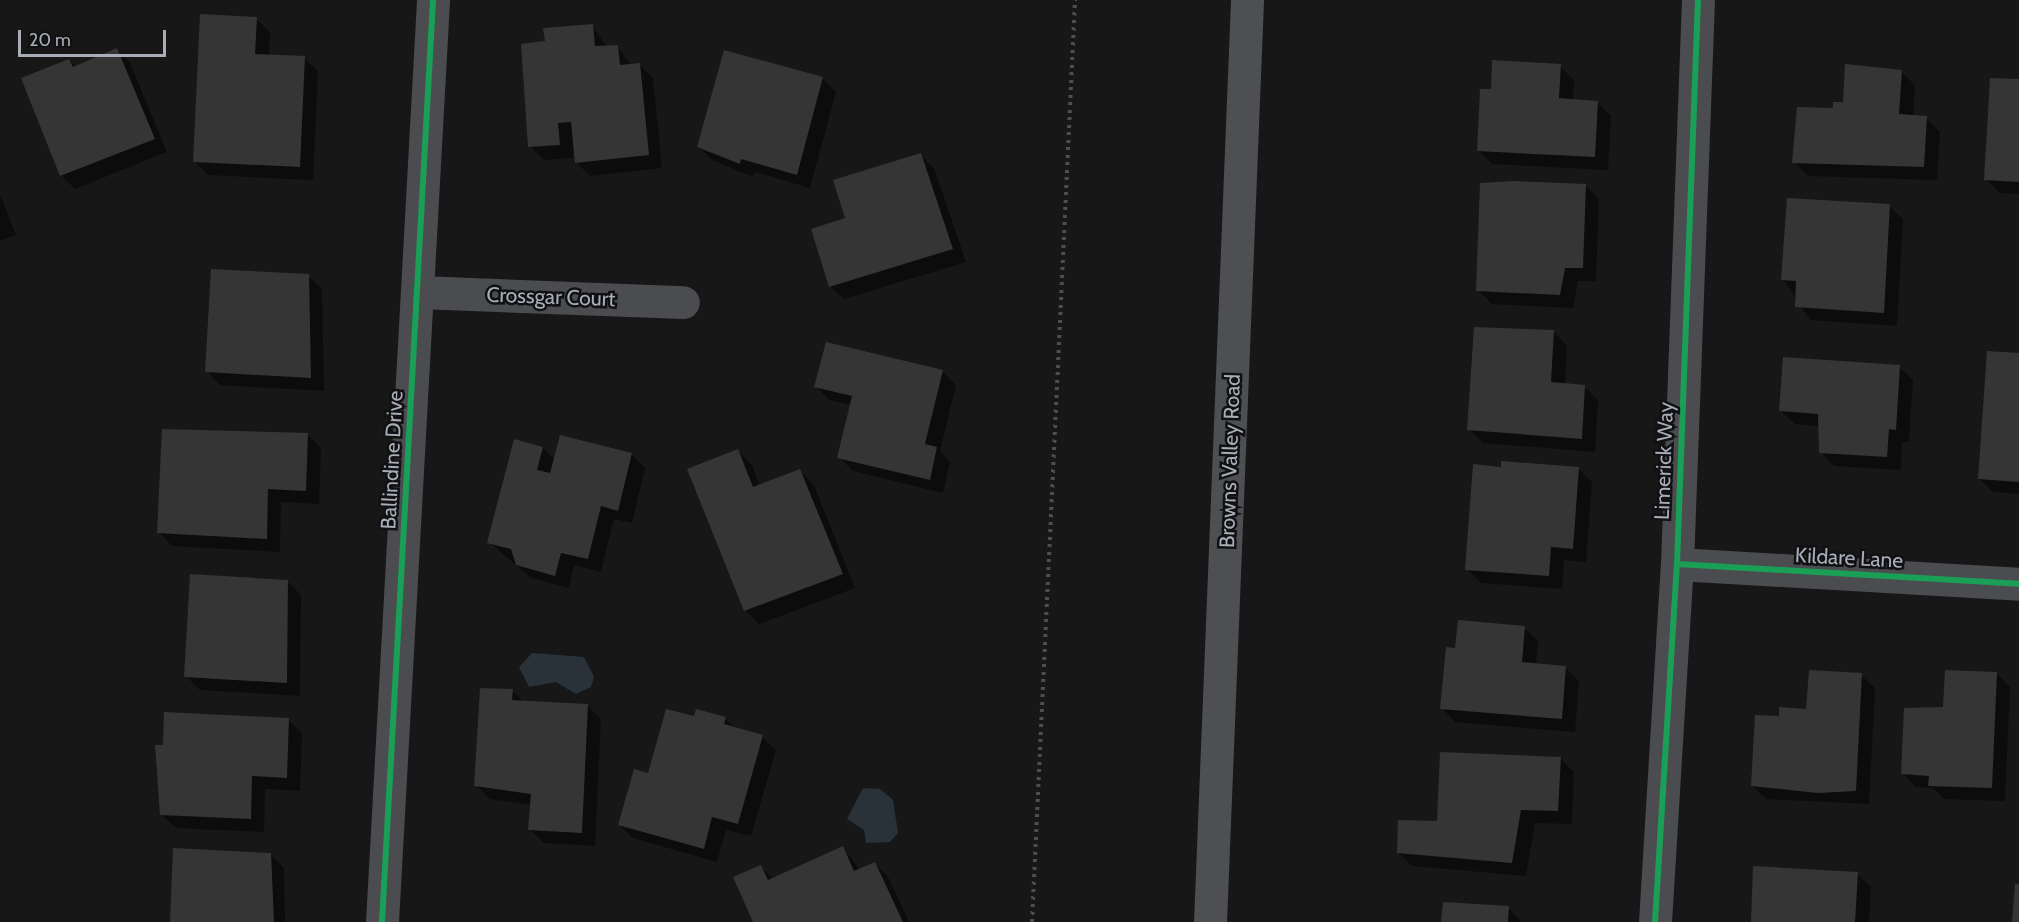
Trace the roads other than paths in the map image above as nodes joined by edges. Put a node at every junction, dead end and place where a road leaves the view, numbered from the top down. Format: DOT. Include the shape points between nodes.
graph roads {
  1 [pos="433,0"];
  2 [pos="1247,0"];
  3 [pos="1698,0"];
  4 [pos="418,292"];
  5 [pos="683,302"];
  6 [pos="1677,564"];
  7 [pos="2019,584"];
  8 [pos="382,922"];
  9 [pos="1210,922"];
  10 [pos="1655,922"];
  1 -- 4 [label="street, Ballindine Drive"];
  2 -- 9 [label="main road, Browns Valley Road"];
  3 -- 6 [label="street, Limerick Way"];
  4 -- 5 [label="street, Crossgar Court"];
  4 -- 8 [label="street, Ballindine Drive"];
  6 -- 7 [label="street, Kildare Lane"];
  6 -- 10 [label="street, Limerick Way"];
}
